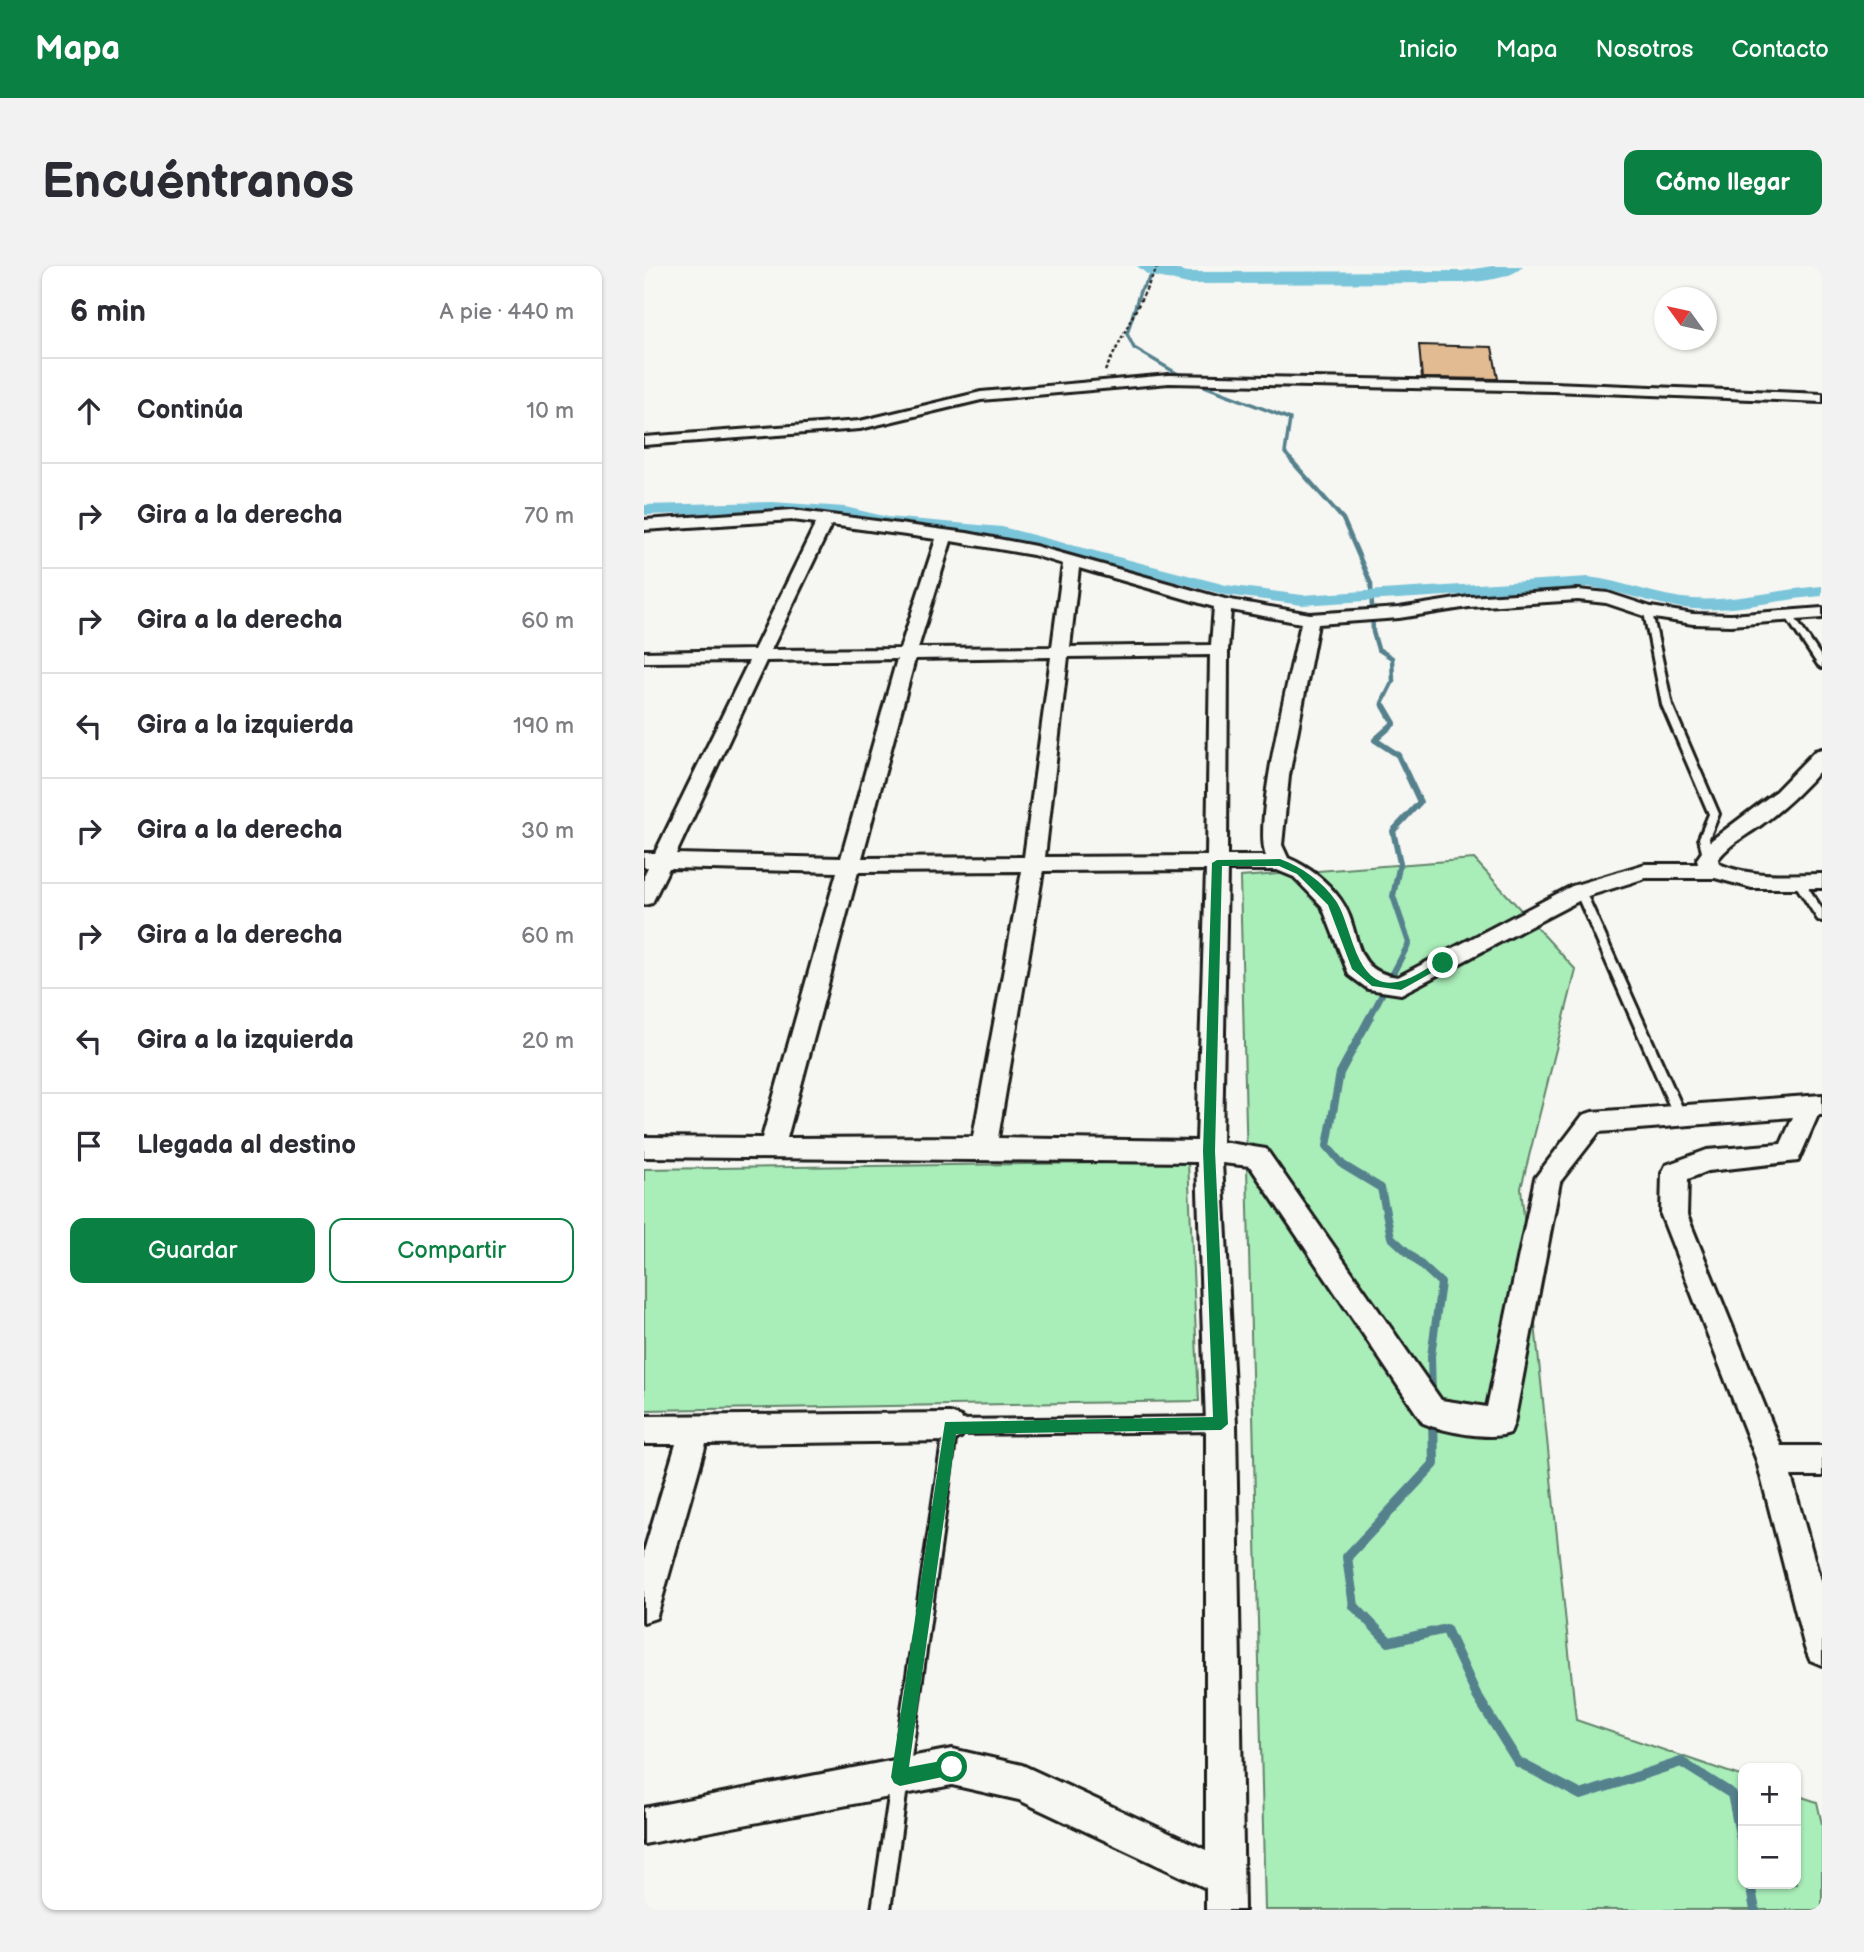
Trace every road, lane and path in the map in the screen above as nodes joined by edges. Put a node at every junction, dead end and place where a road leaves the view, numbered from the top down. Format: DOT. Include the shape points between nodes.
graph roads {
  1 [pos="1158,266"];
  2 [pos="1102,378"];
  3 [pos="1822,398"];
  4 [pos="644,441"];
  5 [pos="825,520"];
  6 [pos="651,528"];
  7 [pos="945,535"];
  8 [pos="1072,563"];
  9 [pos="1223,604"];
  10 [pos="1647,612"];
  11 [pos="1822,613"];
  12 [pos="1788,614"];
  13 [pos="1310,619"];
  14 [pos="1219,650"];
  15 [pos="1059,652"];
  16 [pos="907,655"];
  17 [pos="644,657"];
  18 [pos="758,657"];
  19 [pos="1822,665"];
  20 [pos="1822,755"];
  21 [pos="652,860"];
  22 [pos="1217,863"];
  23 [pos="1280,863"];
  24 [pos="1034,864"];
  25 [pos="1713,864"];
  26 [pos="849,865"];
  27 [pos="1798,881"];
  28 [pos="1822,881"];
  29 [pos="1580,891"];
  30 [pos="644,898"];
  31 [pos="1822,917"];
  32 [pos="1816,1106"];
  33 [pos="1680,1116"];
  34 [pos="644,1147"];
  35 [pos="984,1147"];
  36 [pos="771,1150"];
  37 [pos="1209,1151"];
  38 [pos="1221,1424"];
  39 [pos="950,1427"];
  40 [pos="695,1429"];
  41 [pos="644,1430"];
  42 [pos="1772,1461"];
  43 [pos="1822,1461"];
  44 [pos="644,1606"];
  45 [pos="1822,1648"];
  46 [pos="900,1777"];
  47 [pos="644,1826"];
  48 [pos="1224,1894"];
  49 [pos="881,1910"];
  1 -- 2 [label="path"];
  2 -- 3 [label="street"];
  2 -- 4 [label="street" via="981,396 860,425"];
  5 -- 6 [label="street" via="793,515"];
  5 -- 7 [label="street"];
  5 -- 18 [label="street"];
  7 -- 8 [label="street" via="1035,551"];
  7 -- 16 [label="street"];
  8 -- 9 [label="street"];
  8 -- 15 [label="street"];
  9 -- 13 [label="street"];
  9 -- 14 [label="street"];
  10 -- 12 [label="street" via="1731,620"];
  10 -- 13 [label="street" via="1608,598 1578,595"];
  10 -- 25 [label="lane" via="1667,705 1714,814 1704,838"];
  11 -- 12 [label="street"];
  12 -- 19 [label="lane"];
  13 -- 23 [label="street" via="1279,776 1272,845"];
  14 -- 15 [label="street"];
  14 -- 22 [label="street"];
  15 -- 16 [label="street"];
  15 -- 24 [label="street"];
  16 -- 18 [label="street"];
  16 -- 26 [label="street"];
  17 -- 18 [label="street"];
  18 -- 21 [label="street"];
  20 -- 25 [label="street" via="1803,779 1712,849"];
  21 -- 26 [label="street"];
  21 -- 30 [label="street"];
  22 -- 23 [label="street"];
  22 -- 24 [label="street"];
  22 -- 37 [label="street"];
  23 -- 29 [label="street" via="1301,872 1332,903 1357,969 1376,983 1401,986"];
  24 -- 26 [label="street"];
  24 -- 35 [label="street"];
  25 -- 27 [label="street" via="1732,879"];
  25 -- 29 [label="street" via="1645,871"];
  26 -- 36 [label="street"];
  27 -- 28 [label="street"];
  27 -- 31 [label="lane"];
  29 -- 33 [label="lane"];
  32 -- 33 [label="street"];
  32 -- 42 [label="street" via="1789,1154 1707,1161 1675,1173 1674,1215"];
  33 -- 37 [label="street" via="1592,1122 1548,1178 1499,1423 1433,1413 1257,1156"];
  34 -- 36 [label="street"];
  35 -- 36 [label="street"];
  35 -- 37 [label="street"];
  37 -- 38 [label="street"];
  38 -- 39 [label="lane"];
  38 -- 48 [label="street"];
  39 -- 40 [label="street"];
  39 -- 46 [label="lane"];
  40 -- 41 [label="street"];
  40 -- 44 [label="street"];
  42 -- 43 [label="street"];
  42 -- 45 [label="street"];
  46 -- 47 [label="street"];
  46 -- 48 [label="street" via="952,1767 1022,1783"];
  46 -- 49 [label="lane"];
}
